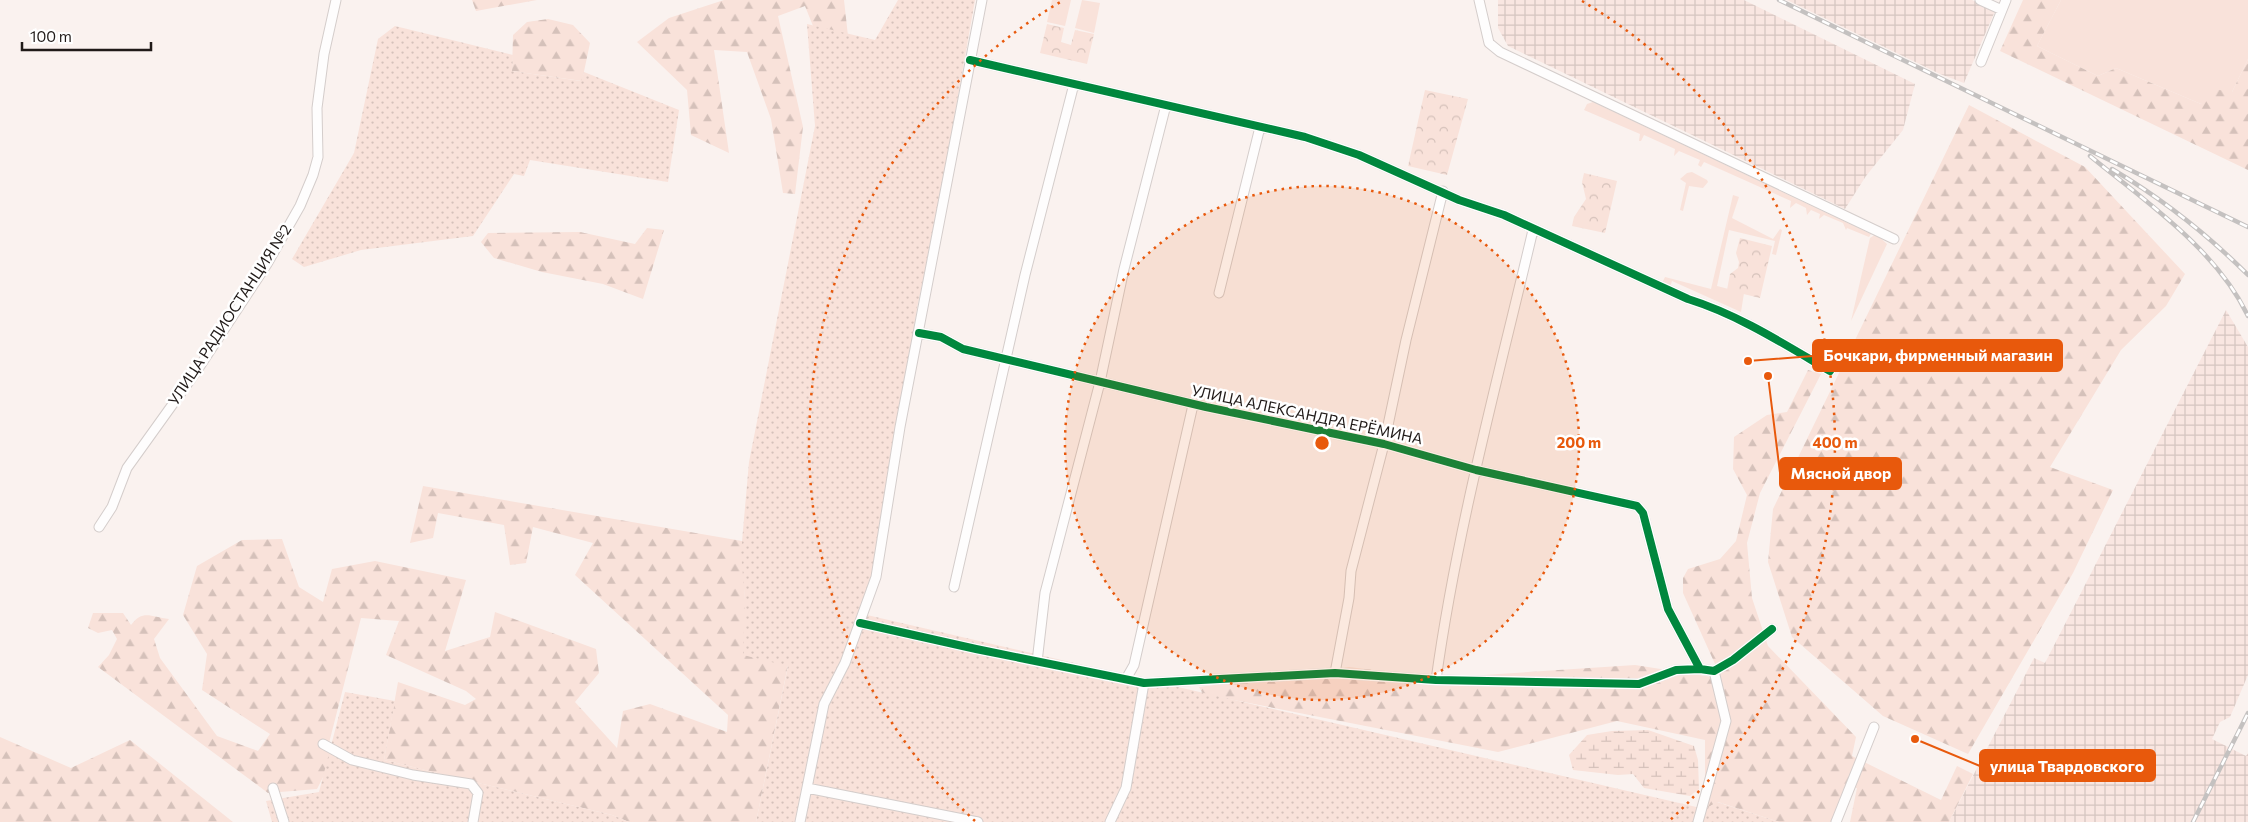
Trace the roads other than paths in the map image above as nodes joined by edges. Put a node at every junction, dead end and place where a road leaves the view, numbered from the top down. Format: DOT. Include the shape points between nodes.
graph roads {
  1 [pos="336,0"];
  2 [pos="982,0"];
  3 [pos="1479,0"];
  4 [pos="1980,0"];
  5 [pos="2006,0"];
  6 [pos="2002,10"];
  7 [pos="970,60"];
  8 [pos="1981,62"];
  9 [pos="1074,84"];
  10 [pos="1166,105"];
  11 [pos="1260,127"];
  12 [pos="1443,191"];
  13 [pos="1533,230"];
  14 [pos="1894,240"];
  15 [pos="1219,292"];
  16 [pos="919,332"];
  17 [pos="1008,358"];
  18 [pos="1830,371"];
  19 [pos="1100,382"];
  20 [pos="1193,404"];
  21 [pos="1384,444"];
  22 [pos="1476,470"];
  23 [pos="99,527"];
  24 [pos="954,587"];
  25 [pos="860,623"];
  26 [pos="1772,628"];
  27 [pos="1037,662"];
  28 [pos="1700,669"];
  29 [pos="1714,671"];
  30 [pos="1336,673"];
  31 [pos="1126,680"];
  32 [pos="1436,680"];
  33 [pos="1144,683"];
  34 [pos="1874,727"];
  35 [pos="323,744"];
  36 [pos="273,788"];
  37 [pos="807,788"];
  38 [pos="284,822"];
  39 [pos="473,822"];
  40 [pos="800,822"];
  41 [pos="978,822"];
  42 [pos="1110,822"];
  43 [pos="1698,822"];
  44 [pos="1836,822"];
  1 -- 23 [label="street, УЛИЦА РАДИОСТАНЦИЯ №2" via="317,108 318,157 300,206 267,264 198,369 126,468 112,507"];
  2 -- 7 [label="street"];
  3 -- 14 [label="street" via="1489,42 1500,52"];
  4 -- 6 [label="street"];
  5 -- 6 [label="street"];
  6 -- 8 [label="street"];
  7 -- 9 [label="street"];
  7 -- 16 [label="street"];
  9 -- 10 [label="street"];
  9 -- 17 [label="street" via="1025,275"];
  10 -- 11 [label="street"];
  10 -- 19 [label="street" via="1124,269"];
  11 -- 12 [label="street" via="1360,155"];
  11 -- 15 [label="street"];
  12 -- 13 [label="street"];
  12 -- 21 [label="street"];
  13 -- 18 [label="street" via="1688,299 1711,306"];
  13 -- 22 [label="street"];
  16 -- 17 [label="street, УЛИЦА АЛЕКСАНДРА ЕРЁМИНА" via="941,337 963,349"];
  16 -- 25 [label="street" via="876,577"];
  17 -- 19 [label="street, УЛИЦА АЛЕКСАНДРА ЕРЁМИНА"];
  17 -- 24 [label="street"];
  19 -- 20 [label="street, УЛИЦА АЛЕКСАНДРА ЕРЁМИНА"];
  19 -- 27 [label="street" via="1045,593"];
  20 -- 21 [label="street, УЛИЦА АЛЕКСАНДРА ЕРЁМИНА"];
  20 -- 31 [label="street" via="1134,664"];
  21 -- 22 [label="street, УЛИЦА АЛЕКСАНДРА ЕРЁМИНА"];
  21 -- 30 [label="street" via="1351,571"];
  22 -- 28 [label="street, УЛИЦА АЛЕКСАНДРА ЕРЁМИНА" via="1637,506 1643,513 1668,609"];
  22 -- 32 [label="street" via="1446,603"];
  25 -- 27 [label="street"];
  25 -- 37 [label="street" via="845,663 824,704"];
  26 -- 29 [label="street"];
  27 -- 31 [label="street"];
  28 -- 29 [label="street"];
  28 -- 32 [label="street" via="1676,670 1639,684"];
  29 -- 43 [label="street" via="1726,721"];
  30 -- 32 [label="street"];
  30 -- 33 [label="street"];
  31 -- 33 [label="street"];
  33 -- 42 [label="street" via="1126,788"];
  34 -- 44 [label="street"];
  35 -- 39 [label="street" via="352,760 413,775 471,784 478,793"];
  36 -- 38 [label="street"];
  37 -- 40 [label="street"];
  37 -- 41 [label="street"];
}
